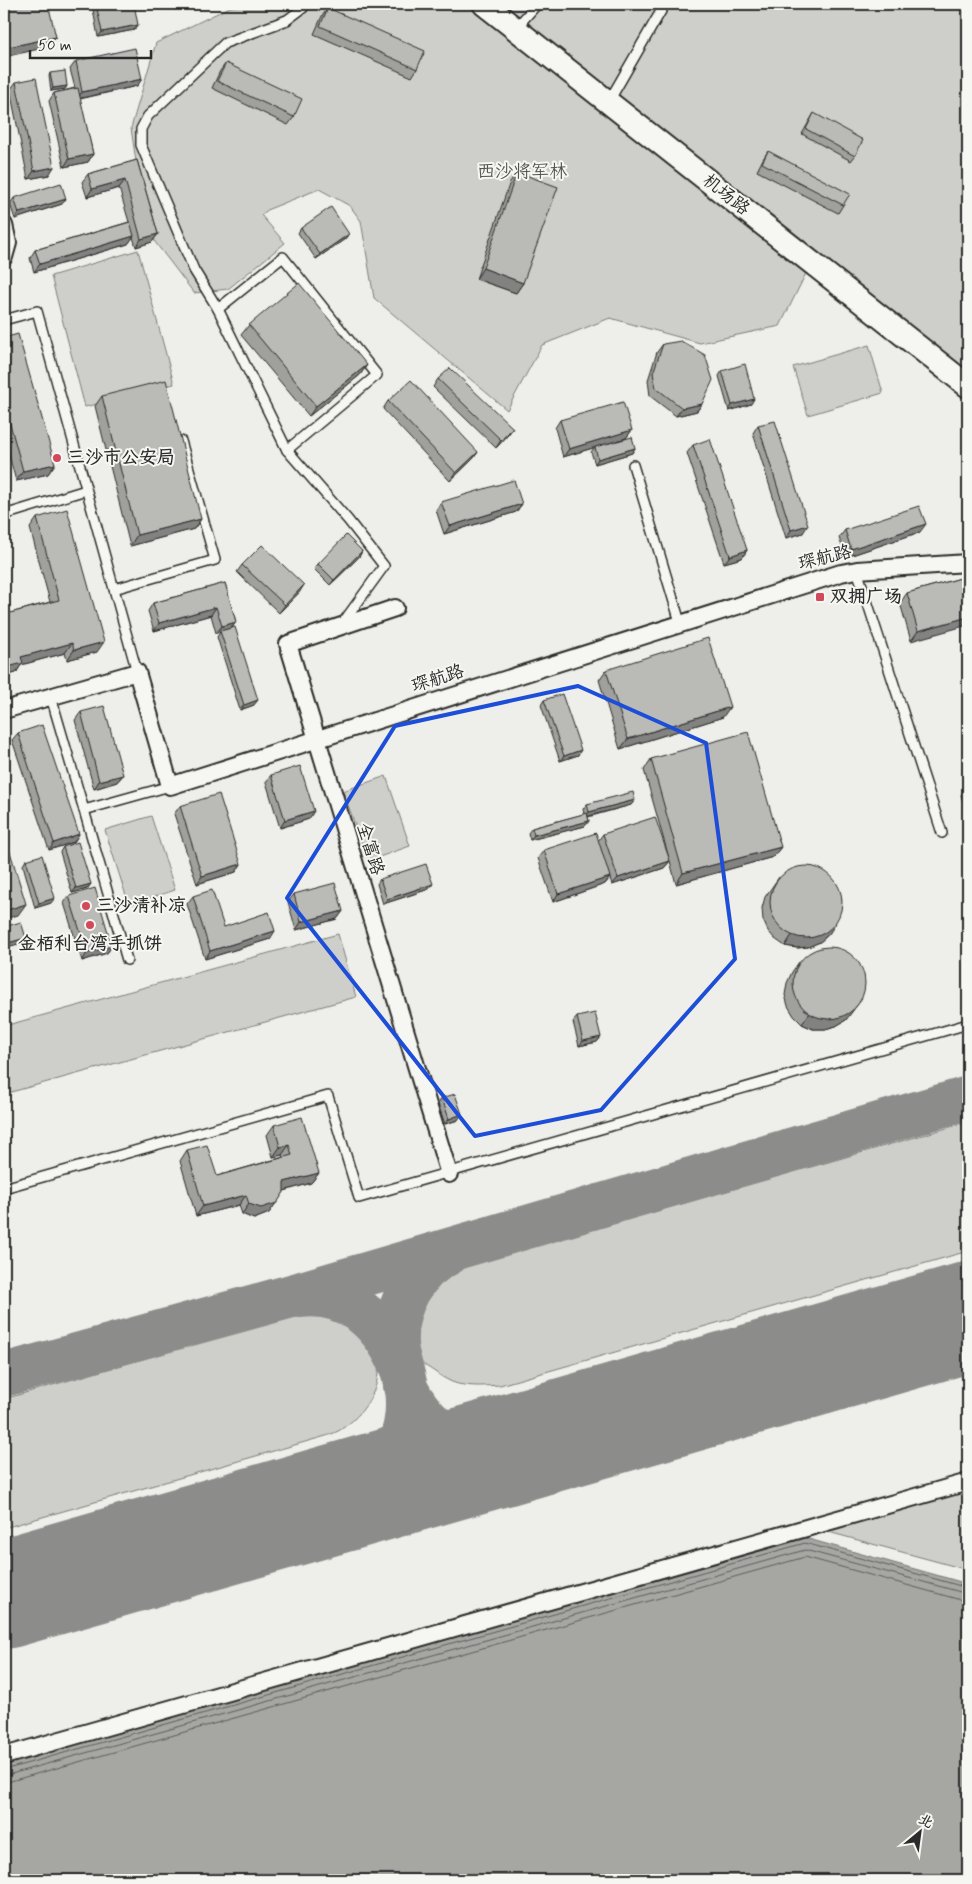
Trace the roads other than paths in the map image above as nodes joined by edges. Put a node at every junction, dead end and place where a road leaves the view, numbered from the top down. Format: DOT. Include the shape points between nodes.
graph roads {
  1 [pos="305,4"];
  2 [pos="484,4"];
  3 [pos="537,4"];
  4 [pos="665,4"];
  5 [pos="515,29"];
  6 [pos="608,102"];
  7 [pos="4,225"];
  8 [pos="4,257"];
  9 [pos="218,309"];
  10 [pos="4,320"];
  11 [pos="968,386"];
  12 [pos="177,427"];
  13 [pos="287,450"];
  14 [pos="633,464"];
  15 [pos="86,490"];
  16 [pos="4,515"];
  17 [pos="968,563"];
  18 [pos="857,570"];
  19 [pos="114,589"];
  20 [pos="395,608"];
  21 [pos="680,622"];
  22 [pos="338,628"];
  23 [pos="137,672"];
  24 [pos="51,696"];
  25 [pos="4,710"];
  26 [pos="316,739"];
  27 [pos="170,786"];
  28 [pos="84,810"];
  29 [pos="942,833"];
  30 [pos="127,960"];
  31 [pos="968,1024"];
  32 [pos="449,1174"];
  33 [pos="4,1188"];
  34 [pos="968,1482"];
  35 [pos="4,1756"];
  1 -- 9 [label="lane" via="287,20 225,43 148,116 141,129 141,144 149,167 194,270"];
  2 -- 5 [label="street, 机场路"];
  3 -- 5 [label="lane"];
  4 -- 6 [label="lane"];
  5 -- 6 [label="street, 机场路"];
  6 -- 11 [label="street, 机场路"];
  7 -- 8 [label="street" via="8,243"];
  9 -- 13 [label="lane"];
  9 -- 13 [label="lane" via="283,257 377,375"];
  10 -- 15 [label="lane" via="37,311"];
  12 -- 19 [label="lane" via="215,560"];
  13 -- 22 [label="lane" via="384,566"];
  14 -- 21 [label="lane"];
  15 -- 16 [label="lane"];
  15 -- 19 [label="lane"];
  17 -- 18 [label="street, 琛航路"];
  18 -- 21 [label="street, 琛航路"];
  18 -- 29 [label="lane"];
  19 -- 23 [label="lane"];
  20 -- 22 [label="street, 全富路"];
  21 -- 26 [label="street, 琛航路"];
  22 -- 26 [label="street, 全富路" via="288,644"];
  23 -- 24 [label="street"];
  23 -- 27 [label="street"];
  24 -- 25 [label="street"];
  24 -- 28 [label="lane"];
  26 -- 27 [label="street, 琛航路"];
  26 -- 32 [label="street, 全富路"];
  27 -- 28 [label="lane, 琛航路"];
  28 -- 30 [label="lane"];
  31 -- 32 [label="lane"];
  32 -- 33 [label="lane" via="359,1198 328,1096"];
  34 -- 35 [label="street"];
}
